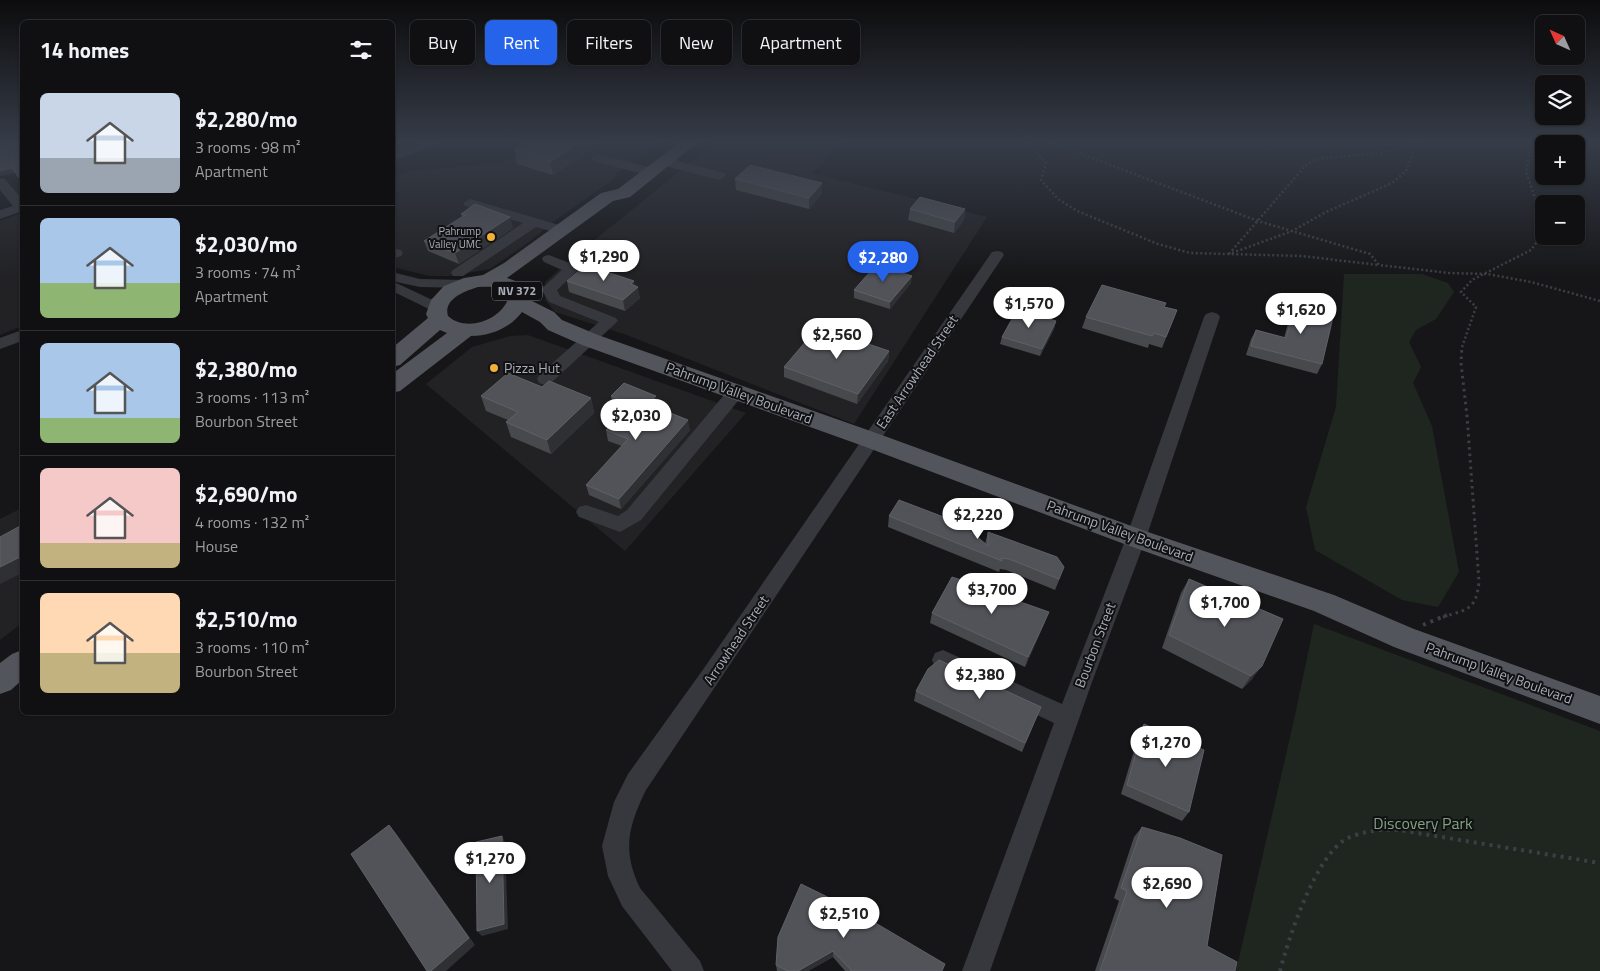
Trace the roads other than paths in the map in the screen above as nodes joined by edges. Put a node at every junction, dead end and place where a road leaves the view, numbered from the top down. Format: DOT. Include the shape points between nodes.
graph roads {
  1 [pos="5,187"];
  2 [pos="631,187"];
  3 [pos="624,193"];
  4 [pos="470,202"];
  5 [pos="20,205"];
  6 [pos="20,208"];
  7 [pos="0,215"];
  8 [pos="534,222"];
  9 [pos="561,230"];
  10 [pos="997,255"];
  11 [pos="549,259"];
  12 [pos="395,277"];
  13 [pos="463,278"];
  14 [pos="488,281"];
  15 [pos="395,288"];
  16 [pos="520,299"];
  17 [pos="438,313"];
  18 [pos="1212,317"];
  19 [pos="495,325"];
  20 [pos="555,325"];
  21 [pos="465,330"];
  22 [pos="20,336"];
  23 [pos="590,340"];
  24 [pos="0,344"];
  25 [pos="395,357"];
  26 [pos="545,378"];
  27 [pos="395,384"];
  28 [pos="736,392"];
  29 [pos="871,440"];
  30 [pos="586,512"];
  31 [pos="1136,538"];
  32 [pos="943,660"];
  33 [pos="20,665"];
  34 [pos="0,681"];
  35 [pos="1600,710"];
  36 [pos="1068,718"];
  37 [pos="690,971"];
  38 [pos="976,971"];
  1 -- 5 [label="lane"];
  2 -- 3 [label="main road, NV 372"];
  3 -- 9 [label="main road, NV 372" via="607,197"];
  3 -- 11 [label="main road, NV 372" via="622,201"];
  4 -- 8 [label="street"];
  6 -- 7 [label="street"];
  8 -- 9 [label="street"];
  8 -- 13 [label="street"];
  9 -- 14 [label="main road, NV 372"];
  10 -- 29 [label="street, East Arrowhead Street"];
  11 -- 16 [label="main road, NV 372" via="530,274"];
  11 -- 23 [label="street" via="572,269 549,289 554,299 610,321"];
  12 -- 13 [label="street" via="420,282"];
  13 -- 14 [label="main road, NV 372"];
  13 -- 17 [label="main road, NV 372" via="447,293"];
  14 -- 16 [label="main road, NV 372" via="509,285"];
  15 -- 17 [label="street"];
  16 -- 19 [label="main road, NV 372" via="515,311"];
  16 -- 20 [label="main road, Pahrump Valley Boulevard"];
  17 -- 21 [label="main road, NV 372" via="454,328"];
  17 -- 25 [label="main road, NV 372"];
  18 -- 31 [label="street, Bourbon Street"];
  19 -- 20 [label="main road, Pahrump Valley Boulevard" via="544,328"];
  19 -- 21 [label="main road, NV 372"];
  20 -- 23 [label="main road, Pahrump Valley Boulevard"];
  21 -- 27 [label="main road, NV 372"];
  22 -- 24 [label="street"];
  23 -- 26 [label="street"];
  23 -- 28 [label="main road, Pahrump Valley Boulevard"];
  28 -- 29 [label="main road, Pahrump Valley Boulevard"];
  28 -- 30 [label="street" via="634,515 620,524"];
  29 -- 31 [label="main road, Pahrump Valley Boulevard"];
  29 -- 37 [label="street, Arrowhead Street" via="637,782 623,811 615,846 621,876 631,897"];
  31 -- 35 [label="main road, Pahrump Valley Boulevard" via="1324,603 1404,638"];
  31 -- 36 [label="street, Bourbon Street"];
  32 -- 36 [label="street"];
  33 -- 34 [label="main road"];
  36 -- 38 [label="street, Bourbon Street"];
}
